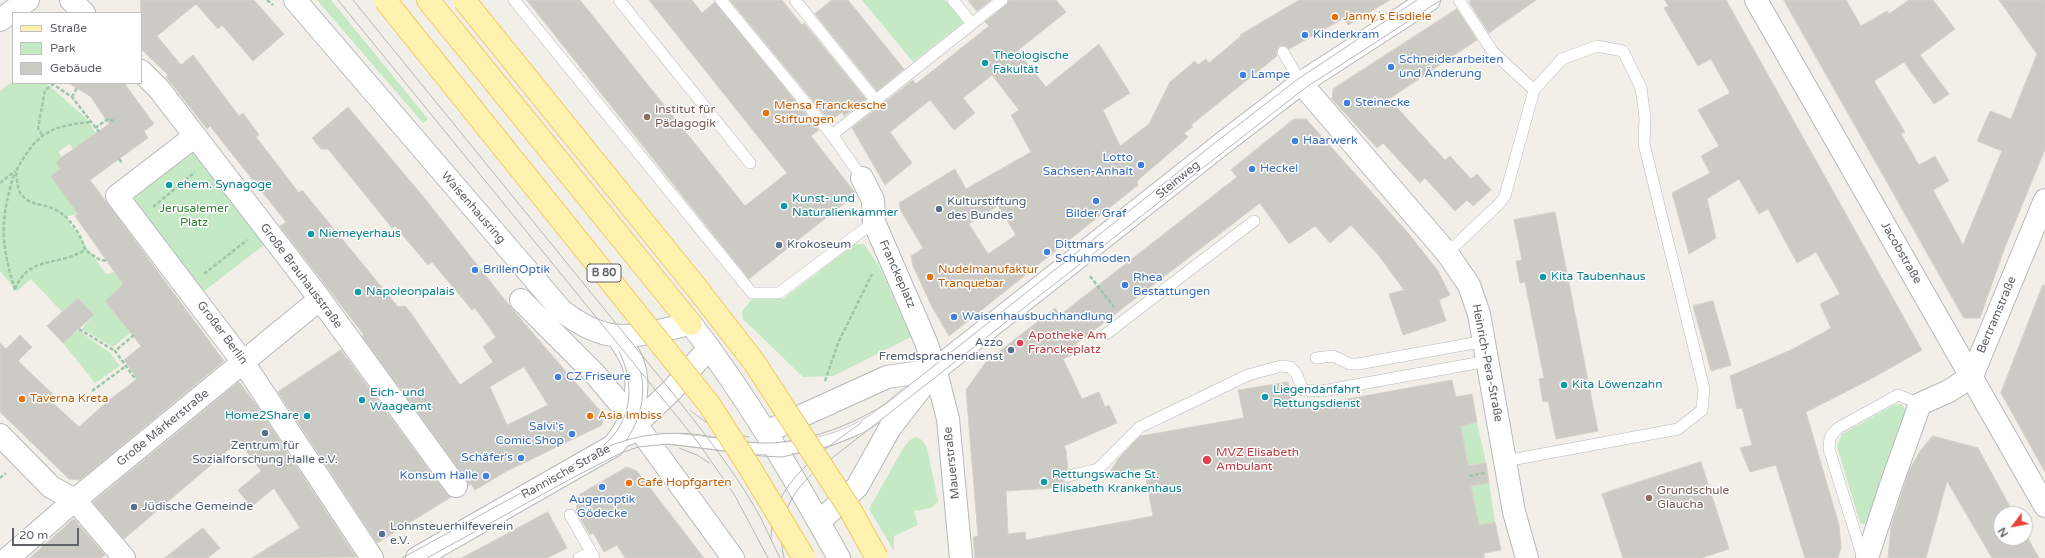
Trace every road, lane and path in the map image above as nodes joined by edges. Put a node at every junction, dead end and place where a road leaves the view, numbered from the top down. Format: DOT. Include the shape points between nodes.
graph roads {
  1 [pos="28,0"];
  2 [pos="71,0"];
  3 [pos="295,0"];
  4 [pos="385,0"];
  5 [pos="428,0"];
  6 [pos="464,0"];
  7 [pos="514,0"];
  8 [pos="619,0"];
  9 [pos="722,0"];
  10 [pos="795,0"];
  11 [pos="953,0"];
  12 [pos="1002,0"];
  13 [pos="1429,0"];
  14 [pos="1458,0"];
  15 [pos="1756,0"];
  16 [pos="83,12"];
  17 [pos="0,20"];
  18 [pos="972,24"];
  19 [pos="1283,52"];
  20 [pos="142,72"];
  21 [pos="51,84"];
  22 [pos="1301,84"];
  23 [pos="77,88"];
  24 [pos="1534,90"];
  25 [pos="72,97"];
  26 [pos="876,100"];
  27 [pos="114,121"];
  28 [pos="90,122"];
  29 [pos="95,128"];
  30 [pos="98,132"];
  31 [pos="42,135"];
  32 [pos="832,135"];
  33 [pos="195,136"];
  34 [pos="212,159"];
  35 [pos="750,163"];
  36 [pos="16,170"];
  37 [pos="862,178"];
  38 [pos="0,183"];
  39 [pos="2045,200"];
  40 [pos="135,221"];
  41 [pos="1254,221"];
  42 [pos="874,222"];
  43 [pos="261,223"];
  44 [pos="84,250"];
  45 [pos="1447,253"];
  46 [pos="1077,260"];
  47 [pos="107,261"];
  48 [pos="873,273"];
  49 [pos="184,284"];
  50 [pos="320,299"];
  51 [pos="521,300"];
  52 [pos="1126,320"];
  53 [pos="691,324"];
  54 [pos="79,329"];
  55 [pos="1106,334"];
  56 [pos="134,335"];
  57 [pos="618,337"];
  58 [pos="709,348"];
  59 [pos="115,351"];
  60 [pos="1487,351"];
  61 [pos="1316,358"];
  62 [pos="244,362"];
  63 [pos="126,366"];
  64 [pos="935,370"];
  65 [pos="1972,376"];
  66 [pos="136,380"];
  67 [pos="92,391"];
  68 [pos="1920,404"];
  69 [pos="813,411"];
  70 [pos="637,427"];
  71 [pos="0,435"];
  72 [pos="772,440"];
  73 [pos="1505,461"];
  74 [pos="1488,473"];
  75 [pos="1068,476"];
  76 [pos="1469,476"];
  77 [pos="456,486"];
  78 [pos="75,500"];
  79 [pos="2045,506"];
  80 [pos="570,514"];
  81 [pos="819,522"];
  82 [pos="592,555"];
  83 [pos="839,557"];
  84 [pos="8,558"];
  85 [pos="124,558"];
  86 [pos="372,558"];
  87 [pos="417,558"];
  88 [pos="580,558"];
  89 [pos="732,558"];
  90 [pos="804,558"];
  91 [pos="877,558"];
  92 [pos="961,558"];
  93 [pos="1527,558"];
  94 [pos="1863,558"];
  95 [pos="1867,558"];
  1 -- 17 [label="street"];
  2 -- 16 [label="street"];
  3 -- 57 [label="street, Waisenhausring" via="562,311 584,327"];
  4 -- 90 [label="main road, B 80, bridge" via="708,404"];
  5 -- 53 [label="main road"];
  6 -- 91 [label="main road, bridge" via="754,362 851,511"];
  7 -- 42 [label="lane" via="752,293 779,293"];
  8 -- 35 [label="lane"];
  9 -- 32 [label="lane"];
  10 -- 26 [label="lane"];
  11 -- 18 [label="lane"];
  12 -- 18 [label="lane"];
  13 -- 22 [label="street, Steinweg"];
  14 -- 24 [label="lane" via="1493,52"];
  15 -- 65 [label="street, Jacobstraße"];
  18 -- 26 [label="lane"];
  19 -- 22 [label="lane"];
  20 -- 33 [label="street, Große Brauhausstraße" via="159,89"];
  21 -- 25 [label="path"];
  21 -- 31 [label="path" via="45,90 38,128"];
  22 -- 45 [label="street, Heinrich-Pera-Straße"];
  22 -- 46 [label="street, Steinweg"];
  23 -- 25 [label="path"];
  24 -- 45 [label="lane" via="1505,196"];
  24 -- 73 [label="lane" via="1562,59 1597,46 1623,51 1641,88 1645,118 1644,144 1704,389 1702,410 1678,429"];
  25 -- 28 [label="path"];
  26 -- 32 [label="lane"];
  27 -- 29 [label="path" via="108,120"];
  28 -- 29 [label="path"];
  28 -- 31 [label="path" via="54,128"];
  29 -- 30 [label="path"];
  31 -- 36 [label="path"];
  32 -- 37 [label="lane"];
  33 -- 34 [label="street, Große Brauhausstraße"];
  33 -- 40 [label="street, Großer Berlin" via="117,196"];
  34 -- 40 [label="path"];
  34 -- 43 [label="street, Große Brauhausstraße"];
  36 -- 38 [label="path"];
  36 -- 44 [label="path" via="23,197 33,204 54,209 65,217 82,240"];
  36 -- 44 [label="path" via="3,206 2,223 7,265 15,290 20,276 32,268 75,256"];
  37 -- 42 [label="street, Franckeplatz" via="873,200"];
  39 -- 65 [label="street, Bertramstraße"];
  40 -- 49 [label="street, Großer Berlin"];
  41 -- 52 [label="lane"];
  42 -- 64 [label="street, Franckeplatz" via="915,314"];
  43 -- 49 [label="path" via="243,244 205,273"];
  43 -- 50 [label="street, Große Brauhausstraße"];
  44 -- 47 [label="path" via="100,260"];
  45 -- 60 [label="street, Heinrich-Pera-Straße" via="1469,285 1476,301"];
  46 -- 52 [label="path"];
  46 -- 64 [label="street, Steinweg"];
  48 -- 69 [label="path" via="838,343"];
  49 -- 62 [label="street, Großer Berlin"];
  50 -- 62 [label="street, Große Märkerstraße"];
  50 -- 77 [label="street, Große Brauhausstraße"];
  51 -- 70 [label="street" via="596,374"];
  52 -- 55 [label="lane"];
  53 -- 57 [label="street, Waisenhausring"];
  53 -- 58 [label="street"];
  54 -- 59 [label="path"];
  56 -- 59 [label="path"];
  57 -- 70 [label="street" via="633,362"];
  58 -- 70 [label="street, Rannische Straße"];
  58 -- 72 [label="street"];
  59 -- 63 [label="path"];
  60 -- 61 [label="lane" via="1358,364 1350,364 1333,356"];
  60 -- 73 [label="street, Heinrich-Pera-Straße"];
  60 -- 75 [label="lane" via="1322,391 1303,390 1296,373 1290,367 1281,366 1248,374 1140,427 1098,469"];
  62 -- 78 [label="street, Große Märkerstraße"];
  62 -- 86 [label="street, Großer Berlin"];
  63 -- 66 [label="path"];
  63 -- 67 [label="path"];
  64 -- 69 [label="street" via="887,377"];
  64 -- 72 [label="lane" via="878,417 854,431 806,445"];
  64 -- 81 [label="street" via="890,428 857,487"];
  64 -- 92 [label="street, Mauerstraße" via="948,419"];
  65 -- 68 [label="street"];
  65 -- 79 [label="street, Jacobstraße"];
  68 -- 94 [label="lane" via="1898,395 1838,428 1830,437 1829,449"];
  68 -- 95 [label="street"];
  69 -- 72 [label="street"];
  70 -- 72 [label="lane" via="697,441 754,449"];
  70 -- 87 [label="street, Rannische Straße" via="613,446"];
  70 -- 89 [label="street"];
  71 -- 78 [label="street" via="51,487"];
  72 -- 81 [label="street"];
  73 -- 93 [label="street, Heinrich-Pera-Straße" via="1514,512"];
  74 -- 76 [label="path"];
  78 -- 84 [label="street, Große Märkerstraße"];
  78 -- 85 [label="street"];
  80 -- 82 [label="lane"];
  81 -- 83 [label="street"];
  82 -- 88 [label="lane"];
}
